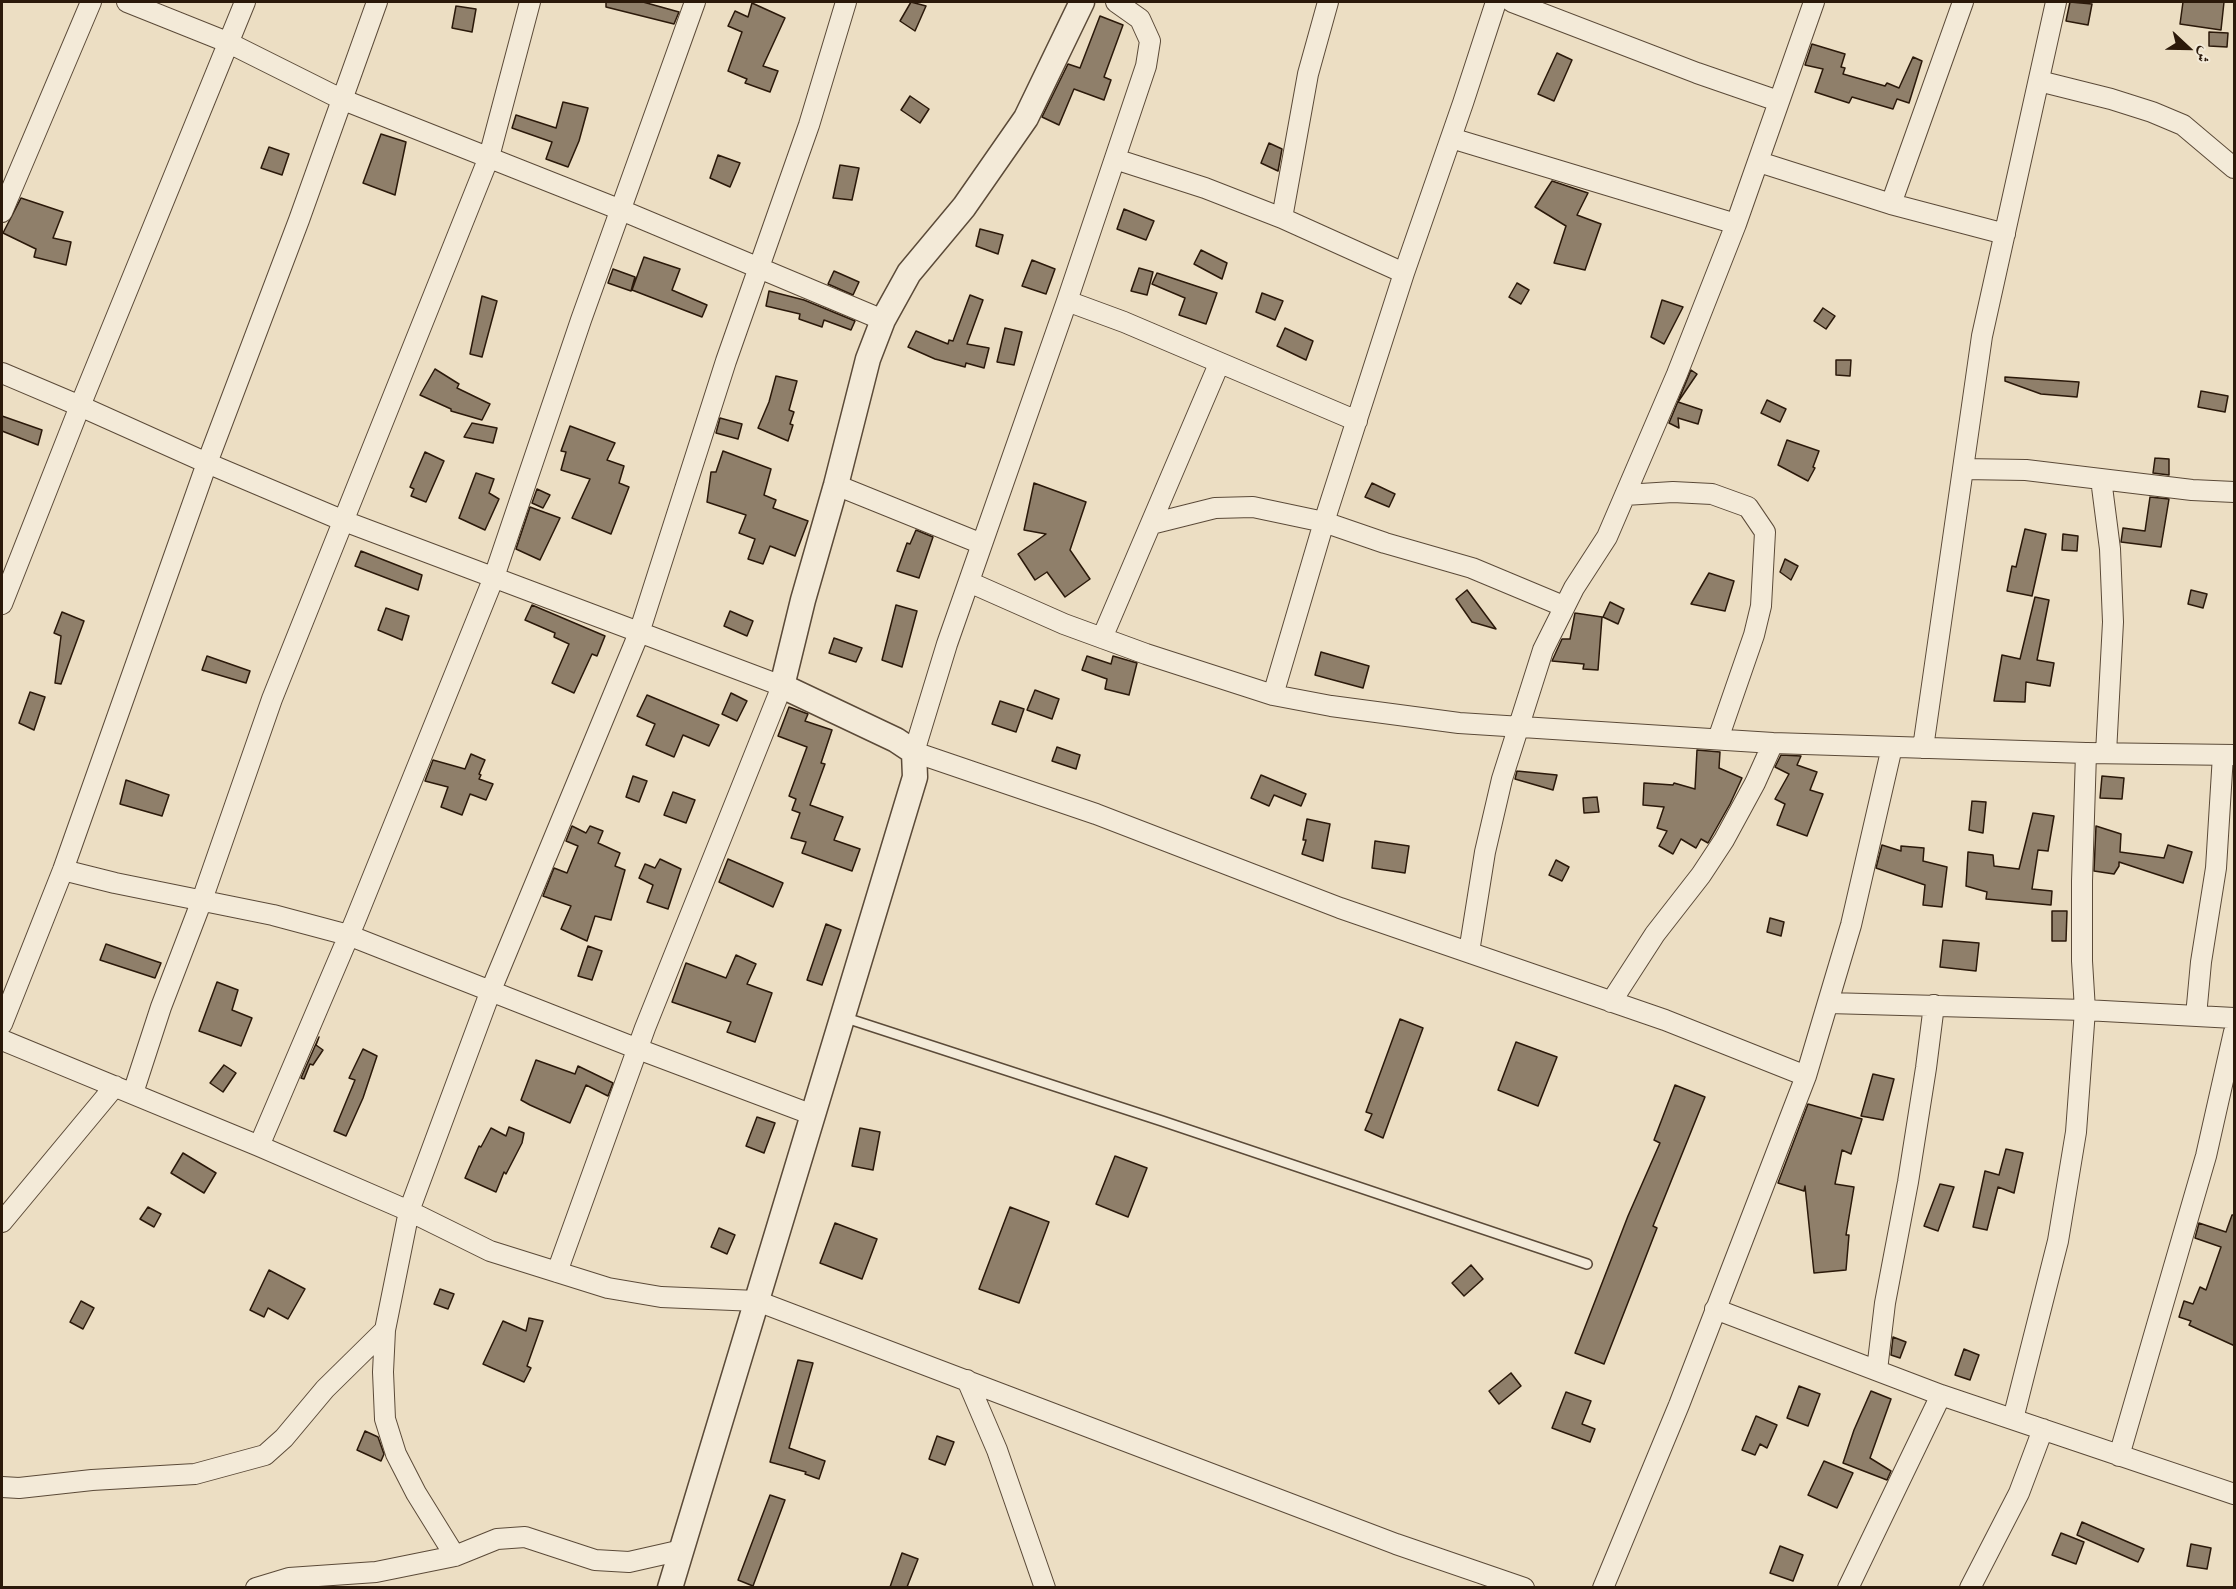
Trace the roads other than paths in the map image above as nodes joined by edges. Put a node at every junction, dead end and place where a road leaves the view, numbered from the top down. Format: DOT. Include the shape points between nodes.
graph roads {
  1 [pos="92,2"];
  2 [pos="127,2"];
  3 [pos="245,2"];
  4 [pos="377,2"];
  5 [pos="530,2"];
  6 [pos="695,2"];
  7 [pos="846,2"];
  8 [pos="1082,2"];
  9 [pos="1116,2"];
  10 [pos="1328,2"];
  11 [pos="1496,2"];
  12 [pos="1512,2"];
  13 [pos="1814,2"];
  14 [pos="1963,2"];
  15 [pos="2056,2"];
  16 [pos="227,42"];
  17 [pos="2039,81"];
  18 [pos="341,99"];
  19 [pos="1778,101"];
  20 [pos="1451,138"];
  21 [pos="489,157"];
  22 [pos="1115,159"];
  23 [pos="1759,162"];
  24 [pos="2235,168"];
  25 [pos="1892,204"];
  26 [pos="621,210"];
  27 [pos="2,212"];
  28 [pos="1282,218"];
  29 [pos="1736,224"];
  30 [pos="2005,234"];
  31 [pos="760,267"];
  32 [pos="1404,273"];
  33 [pos="1067,301"];
  34 [pos="883,320"];
  35 [pos="1218,363"];
  36 [pos="2,373"];
  37 [pos="80,406"];
  38 [pos="1357,421"];
  39 [pos="207,464"];
  40 [pos="1963,469"];
  41 [pos="2101,480"];
  42 [pos="836,484"];
  43 [pos="2235,492"];
  44 [pos="1625,495"];
  45 [pos="344,521"];
  46 [pos="1324,522"];
  47 [pos="1150,524"];
  48 [pos="982,544"];
  49 [pos="494,577"];
  50 [pos="969,582"];
  51 [pos="2,604"];
  52 [pos="1563,606"];
  53 [pos="639,633"];
  54 [pos="1102,639"];
  55 [pos="782,686"];
  56 [pos="1273,695"];
  57 [pos="1517,726"];
  58 [pos="1718,739"];
  59 [pos="1773,743"];
  60 [pos="1892,747"];
  61 [pos="1923,748"];
  62 [pos="914,752"];
  63 [pos="2086,753"];
  64 [pos="2106,753"];
  65 [pos="2229,755"];
  66 [pos="63,870"];
  67 [pos="202,900"];
  68 [pos="348,935"];
  69 [pos="1469,952"];
  70 [pos="491,990"];
  71 [pos="1611,1002"];
  72 [pos="1828,1003"];
  73 [pos="1934,1005"];
  74 [pos="2085,1010"];
  75 [pos="2196,1016"];
  76 [pos="843,1017"];
  77 [pos="2235,1018"];
  78 [pos="2,1024"];
  79 [pos="2235,1032"];
  80 [pos="2,1040"];
  81 [pos="638,1049"];
  82 [pos="1806,1076"];
  83 [pos="124,1090"];
  84 [pos="813,1115"];
  85 [pos="259,1146"];
  86 [pos="409,1211"];
  87 [pos="2,1222"];
  88 [pos="1587,1264"];
  89 [pos="557,1272"];
  90 [pos="757,1301"];
  91 [pos="1715,1309"];
  92 [pos="385,1330"];
  93 [pos="1877,1370"];
  94 [pos="967,1380"];
  95 [pos="1941,1395"];
  96 [pos="2013,1419"];
  97 [pos="2043,1430"];
  98 [pos="2119,1456"];
  99 [pos="2,1487"];
  100 [pos="2235,1494"];
  101 [pos="682,1550"];
  102 [pos="454,1556"];
  103 [pos="354,1580"];
  104 [pos="256,1587"];
  105 [pos="670,1587"];
  106 [pos="1045,1587"];
  107 [pos="1524,1587"];
  108 [pos="1603,1587"];
  109 [pos="1848,1587"];
  110 [pos="1970,1587"];
  1 -- 27 [label="street"];
  2 -- 16 [label="street"];
  3 -- 16 [label="street"];
  4 -- 18 [label="street"];
  5 -- 21 [label="street"];
  6 -- 26 [label="street"];
  7 -- 31 [label="street"];
  8 -- 34 [label="street" via="1026,118 964,207 909,273"];
  9 -- 22 [label="street" via="1140,19 1150,41 1146,66"];
  10 -- 28 [label="street" via="1308,74"];
  11 -- 20 [label="street"];
  12 -- 19 [label="street"];
  13 -- 19 [label="street"];
  14 -- 25 [label="street"];
  15 -- 17 [label="street"];
  16 -- 18 [label="street"];
  16 -- 37 [label="street"];
  17 -- 24 [label="street" via="2111,99 2183,125"];
  17 -- 30 [label="street"];
  18 -- 21 [label="street"];
  18 -- 39 [label="street"];
  19 -- 23 [label="street"];
  20 -- 29 [label="street"];
  20 -- 32 [label="street"];
  21 -- 26 [label="street"];
  21 -- 45 [label="street"];
  22 -- 28 [label="street"];
  22 -- 33 [label="street"];
  23 -- 25 [label="street"];
  23 -- 29 [label="street"];
  25 -- 30 [label="street"];
  26 -- 31 [label="street"];
  26 -- 49 [label="street"];
  28 -- 32 [label="street"];
  29 -- 44 [label="street"];
  30 -- 40 [label="street" via="1982,336"];
  31 -- 34 [label="street"];
  31 -- 53 [label="street"];
  32 -- 38 [label="street"];
  33 -- 35 [label="street"];
  33 -- 48 [label="street"];
  34 -- 42 [label="street" via="868,359"];
  35 -- 38 [label="street"];
  35 -- 47 [label="street"];
  36 -- 37 [label="street"];
  37 -- 39 [label="street"];
  37 -- 51 [label="street"];
  38 -- 46 [label="street"];
  39 -- 45 [label="street"];
  39 -- 66 [label="street"];
  40 -- 41 [label="street" via="2026,470"];
  40 -- 61 [label="street"];
  41 -- 43 [label="street"];
  41 -- 64 [label="street" via="2110,549 2113,622"];
  42 -- 48 [label="street"];
  42 -- 55 [label="street"];
  44 -- 52 [label="street" via="1607,537"];
  44 -- 58 [label="street" via="1712,494 1748,507 1766,532 1761,606"];
  45 -- 49 [label="street"];
  45 -- 67 [label="street" via="272,699"];
  46 -- 47 [label="street" via="1253,507 1215,508"];
  46 -- 52 [label="street" via="1472,568"];
  46 -- 56 [label="street"];
  47 -- 54 [label="street"];
  48 -- 50 [label="street"];
  49 -- 53 [label="street"];
  49 -- 68 [label="street"];
  50 -- 54 [label="street"];
  50 -- 62 [label="street"];
  52 -- 57 [label="street"];
  53 -- 55 [label="street"];
  53 -- 70 [label="street"];
  54 -- 56 [label="street"];
  55 -- 62 [label="street"];
  55 -- 81 [label="street"];
  56 -- 57 [label="street" via="1448,722"];
  57 -- 58 [label="street"];
  57 -- 69 [label="street" via="1485,852"];
  58 -- 59 [label="street"];
  59 -- 60 [label="street"];
  59 -- 71 [label="street" via="1724,840"];
  60 -- 61 [label="street"];
  60 -- 72 [label="street" via="1851,925"];
  61 -- 63 [label="street"];
  62 -- 69 [label="street" via="1096,814 1340,908"];
  62 -- 76 [label="street" via="915,777"];
  63 -- 64 [label="street"];
  63 -- 74 [label="street" via="2082,881"];
  64 -- 65 [label="street"];
  65 -- 75 [label="street"];
  66 -- 67 [label="street"];
  66 -- 78 [label="street"];
  67 -- 68 [label="street"];
  67 -- 83 [label="street"];
  68 -- 70 [label="street"];
  68 -- 85 [label="street"];
  69 -- 71 [label="street"];
  70 -- 81 [label="street"];
  70 -- 86 [label="street"];
  71 -- 82 [label="street"];
  72 -- 73 [label="street"];
  72 -- 82 [label="street"];
  73 -- 74 [label="street"];
  73 -- 93 [label="street"];
  74 -- 75 [label="street"];
  74 -- 96 [label="street" via="2076,1132 2058,1241"];
  75 -- 77 [label="street"];
  76 -- 84 [label="street"];
  76 -- 88 [label="lane"];
  79 -- 98 [label="street" via="2206,1156"];
  80 -- 83 [label="street"];
  81 -- 84 [label="street"];
  81 -- 89 [label="street"];
  82 -- 91 [label="street"];
  83 -- 85 [label="street"];
  83 -- 87 [label="street"];
  84 -- 90 [label="street"];
  85 -- 86 [label="street"];
  86 -- 89 [label="street" via="490,1251"];
  86 -- 92 [label="street"];
  89 -- 90 [label="street" via="608,1288 661,1297"];
  90 -- 94 [label="street"];
  90 -- 101 [label="street"];
  91 -- 93 [label="street"];
  91 -- 108 [label="street"];
  92 -- 99 [label="street" via="265,1455 195,1474"];
  92 -- 102 [label="street" via="385,1419 393,1446"];
  93 -- 95 [label="street"];
  94 -- 106 [label="street" via="998,1450"];
  94 -- 107 [label="street" via="1396,1544"];
  95 -- 96 [label="street"];
  95 -- 109 [label="street"];
  96 -- 97 [label="street"];
  97 -- 98 [label="street"];
  97 -- 110 [label="street" via="2019,1493"];
  98 -- 100 [label="street"];
  101 -- 102 [label="street" via="629,1562 595,1560 525,1537 497,1539"];
  101 -- 105 [label="street"];
  102 -- 103 [label="street"];
  103 -- 104 [label="street" via="289,1578"];
}
